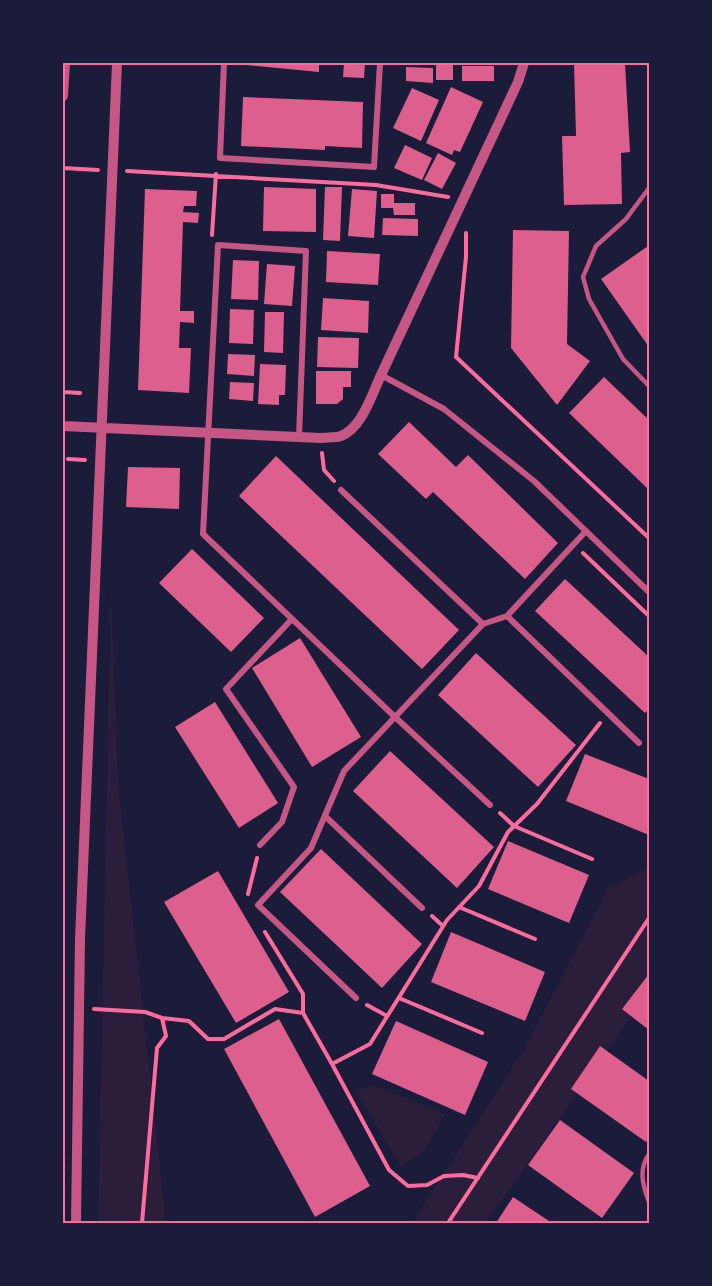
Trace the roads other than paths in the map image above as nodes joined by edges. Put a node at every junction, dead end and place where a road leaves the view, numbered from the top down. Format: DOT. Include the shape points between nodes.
graph roads {
  1 [pos="64,63"];
  2 [pos="117,63"];
  3 [pos="224,63"];
  4 [pos="380,63"];
  5 [pos="524,63"];
  6 [pos="63,96"];
  7 [pos="649,188"];
  8 [pos="381,375"];
  9 [pos="649,386"];
  10 [pos="63,426"];
  11 [pos="102,427"];
  12 [pos="208,432"];
  13 [pos="299,437"];
  14 [pos="341,490"];
  15 [pos="586,531"];
  16 [pos="649,592"];
  17 [pos="507,616"];
  18 [pos="291,620"];
  19 [pos="483,624"];
  20 [pos="395,717"];
  21 [pos="639,743"];
  22 [pos="490,805"];
  23 [pos="325,816"];
  24 [pos="260,845"];
  25 [pos="422,908"];
  26 [pos="356,998"];
  27 [pos="649,1154"];
  28 [pos="649,1202"];
  29 [pos="76,1223"];
  1 -- 6 [label="street"];
  2 -- 11 [label="street"];
  3 -- 4 [label="street" via="220,158 374,167"];
  5 -- 8 [label="street"];
  7 -- 9 [label="lane" via="626,219 596,246 584,277 589,299 623,359"];
  8 -- 13 [label="street" via="351,430 340,437"];
  8 -- 15 [label="street" via="444,409 534,481"];
  10 -- 11 [label="street"];
  11 -- 12 [label="street"];
  11 -- 29 [label="street" via="80,939"];
  12 -- 13 [label="street"];
  12 -- 13 [label="street" via="218,245 306,250"];
  12 -- 18 [label="street" via="203,534"];
  14 -- 19 [label="street"];
  15 -- 16 [label="street"];
  15 -- 17 [label="street"];
  17 -- 19 [label="street"];
  17 -- 21 [label="street"];
  18 -- 20 [label="street"];
  18 -- 24 [label="street" via="226,689 294,787 282,822"];
  19 -- 20 [label="street"];
  20 -- 22 [label="street"];
  20 -- 23 [label="street" via="344,771"];
  23 -- 25 [label="street"];
  23 -- 26 [label="street" via="312,848 258,905"];
  27 -- 28 [label="lane" via="641,1179"];
}
